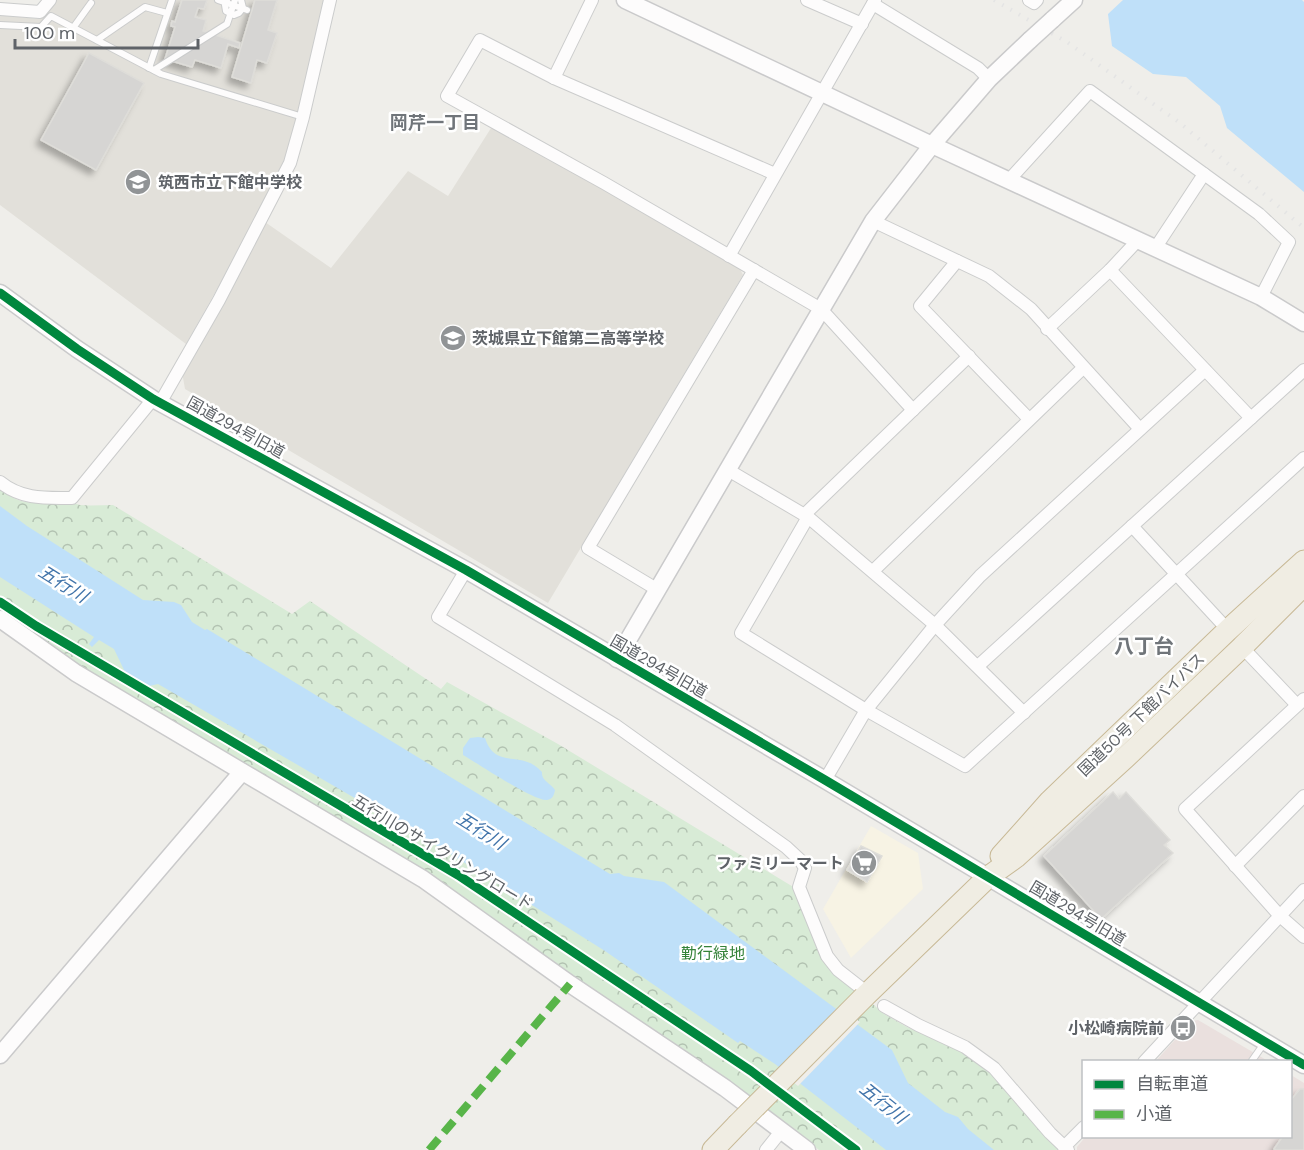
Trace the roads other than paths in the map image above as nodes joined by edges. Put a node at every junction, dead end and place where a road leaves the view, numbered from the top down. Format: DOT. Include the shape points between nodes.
graph roads {
  1 [pos="50,0"];
  2 [pos="172,0"];
  3 [pos="241,0"];
  4 [pos="330,0"];
  5 [pos="592,0"];
  6 [pos="625,0"];
  7 [pos="807,0"];
  8 [pos="1029,0"];
  9 [pos="1037,0"];
  10 [pos="1074,0"];
  11 [pos="224,1"];
  12 [pos="234,2"];
  13 [pos="874,2"];
  14 [pos="91,3"];
  15 [pos="0,9"];
  16 [pos="245,9"];
  17 [pos="167,13"];
  18 [pos="231,15"];
  19 [pos="862,24"];
  20 [pos="0,25"];
  21 [pos="73,28"];
  22 [pos="97,40"];
  23 [pos="152,69"];
  24 [pos="554,78"];
  25 [pos="989,79"];
  26 [pos="821,92"];
  27 [pos="303,117"];
  28 [pos="932,145"];
  29 [pos="775,174"];
  30 [pos="1204,174"];
  31 [pos="1009,180"];
  32 [pos="873,221"];
  33 [pos="1139,239"];
  34 [pos="1156,247"];
  35 [pos="729,256"];
  36 [pos="957,261"];
  37 [pos="754,270"];
  38 [pos="1110,270"];
  39 [pos="0,293"];
  40 [pos="1262,297"];
  41 [pos="821,309"];
  42 [pos="1304,323"];
  43 [pos="1047,329"];
  44 [pos="969,356"];
  45 [pos="1083,368"];
  46 [pos="1205,369"];
  47 [pos="1304,370"];
  48 [pos="156,401"];
  49 [pos="913,410"];
  50 [pos="1251,418"];
  51 [pos="1029,419"];
  52 [pos="1140,429"];
  53 [pos="1304,458"];
  54 [pos="728,470"];
  55 [pos="0,482"];
  56 [pos="807,516"];
  57 [pos="1132,526"];
  58 [pos="1304,561"];
  59 [pos="466,570"];
  60 [pos="873,571"];
  61 [pos="1177,574"];
  62 [pos="1304,585"];
  63 [pos="658,590"];
  64 [pos="0,619"];
  65 [pos="934,625"];
  66 [pos="1228,630"];
  67 [pos="1242,647"];
  68 [pos="617,659"];
  69 [pos="978,666"];
  70 [pos="1301,702"];
  71 [pos="866,710"];
  72 [pos="1024,713"];
  73 [pos="243,772"];
  74 [pos="825,780"];
  75 [pos="1304,796"];
  76 [pos="1235,866"];
  77 [pos="988,877"];
  78 [pos="1304,890"];
  79 [pos="1280,916"];
  80 [pos="1304,937"];
  81 [pos="863,993"];
  82 [pos="1199,1004"];
  83 [pos="884,1006"];
  84 [pos="1265,1042"];
  85 [pos="0,1055"];
  86 [pos="1146,1060"];
  87 [pos="1252,1060"];
  88 [pos="1304,1065"];
  89 [pos="1082,1128"];
  90 [pos="782,1130"];
  91 [pos="1066,1149"];
  92 [pos="713,1150"];
  93 [pos="766,1150"];
  94 [pos="807,1150"];
  1 -- 15 [label="street" via="40,12"];
  2 -- 17 [label="lane"];
  3 -- 16 [label="lane"];
  4 -- 27 [label="street"];
  5 -- 24 [label="street"];
  6 -- 26 [label="street"];
  7 -- 19 [label="street"];
  8 -- 9 [label="street"];
  10 -- 25 [label="street, bridge"];
  11 -- 12 [label="lane"];
  11 -- 18 [label="lane"];
  12 -- 16 [label="lane"];
  12 -- 18 [label="lane"];
  13 -- 19 [label="street"];
  13 -- 25 [label="street" via="978,68"];
  14 -- 21 [label="lane"];
  16 -- 18 [label="lane"];
  17 -- 22 [label="lane" via="145,7"];
  17 -- 23 [label="lane"];
  18 -- 23 [label="lane" via="227,24"];
  19 -- 26 [label="street"];
  20 -- 21 [label="lane" via="41,27 51,16"];
  21 -- 22 [label="lane"];
  22 -- 23 [label="lane"];
  23 -- 27 [label="lane"];
  24 -- 29 [label="street"];
  24 -- 35 [label="street" via="480,40 447,96"];
  25 -- 28 [label="street"];
  26 -- 28 [label="street"];
  26 -- 29 [label="street"];
  27 -- 48 [label="street" via="290,163 262,219"];
  28 -- 31 [label="street"];
  28 -- 32 [label="street"];
  29 -- 35 [label="street"];
  30 -- 31 [label="street" via="1090,91"];
  30 -- 34 [label="street"];
  30 -- 40 [label="street" via="1259,214 1289,242"];
  31 -- 33 [label="street"];
  32 -- 36 [label="street"];
  32 -- 41 [label="street"];
  33 -- 34 [label="street"];
  33 -- 38 [label="street"];
  34 -- 40 [label="street"];
  35 -- 37 [label="street"];
  36 -- 43 [label="street" via="989,276 1031,309"];
  36 -- 44 [label="street" via="920,306"];
  37 -- 41 [label="street"];
  37 -- 63 [label="street" via="588,548"];
  38 -- 43 [label="street"];
  38 -- 46 [label="street"];
  39 -- 48 [label="street, 国道294号旧道"];
  40 -- 42 [label="street"];
  41 -- 49 [label="street"];
  41 -- 54 [label="street"];
  43 -- 45 [label="street"];
  44 -- 49 [label="street"];
  44 -- 51 [label="street"];
  45 -- 51 [label="street"];
  45 -- 52 [label="street"];
  46 -- 50 [label="street"];
  46 -- 52 [label="street"];
  47 -- 50 [label="street"];
  48 -- 55 [label="street" via="72,498 37,498 17,493"];
  48 -- 59 [label="street, 国道294号旧道"];
  49 -- 56 [label="street"];
  50 -- 57 [label="street"];
  51 -- 60 [label="street"];
  52 -- 65 [label="street" via="980,576"];
  53 -- 61 [label="street"];
  54 -- 56 [label="street"];
  54 -- 63 [label="street"];
  56 -- 60 [label="street"];
  56 -- 71 [label="street" via="741,633"];
  57 -- 61 [label="street"];
  57 -- 69 [label="street"];
  58 -- 66 [label="highway, 国道50号 下館バイパス"];
  59 -- 68 [label="street, 国道294号旧道"];
  59 -- 81 [label="street" via="438,617 615,725 786,847 806,868 799,887 827,956"];
  60 -- 65 [label="street"];
  61 -- 66 [label="street"];
  61 -- 72 [label="street"];
  62 -- 67 [label="highway, 国道50号 下館バイパス"];
  63 -- 68 [label="street"];
  64 -- 73 [label="street" via="76,673"];
  65 -- 69 [label="street"];
  65 -- 71 [label="street"];
  66 -- 77 [label="highway, 国道50号 下館バイパス" via="1050,801 1004,850"];
  67 -- 70 [label="street"];
  67 -- 77 [label="highway, 国道50号 下館バイパス" via="1016,857"];
  68 -- 74 [label="street, 国道294号旧道"];
  69 -- 72 [label="street"];
  70 -- 76 [label="street" via="1185,810"];
  71 -- 72 [label="street" via="965,766"];
  71 -- 74 [label="street"];
  73 -- 85 [label="street"];
  73 -- 90 [label="street" via="423,879"];
  74 -- 77 [label="street, 国道294号旧道"];
  75 -- 76 [label="street"];
  76 -- 79 [label="street"];
  77 -- 81 [label="highway, 国道50号 下館バイパス"];
  77 -- 82 [label="street, 国道294号旧道"];
  78 -- 79 [label="street"];
  79 -- 80 [label="street"];
  79 -- 82 [label="street"];
  81 -- 92 [label="highway, 国道50号 下館バイパス, bridge"];
  82 -- 84 [label="street, 国道294号旧道"];
  82 -- 86 [label="street"];
  83 -- 91 [label="street" via="965,1047 994,1068"];
  84 -- 87 [label="lane"];
  84 -- 88 [label="street, 国道294号旧道"];
  89 -- 91 [label="street"];
  90 -- 93 [label="street"];
  90 -- 94 [label="street"];
}
